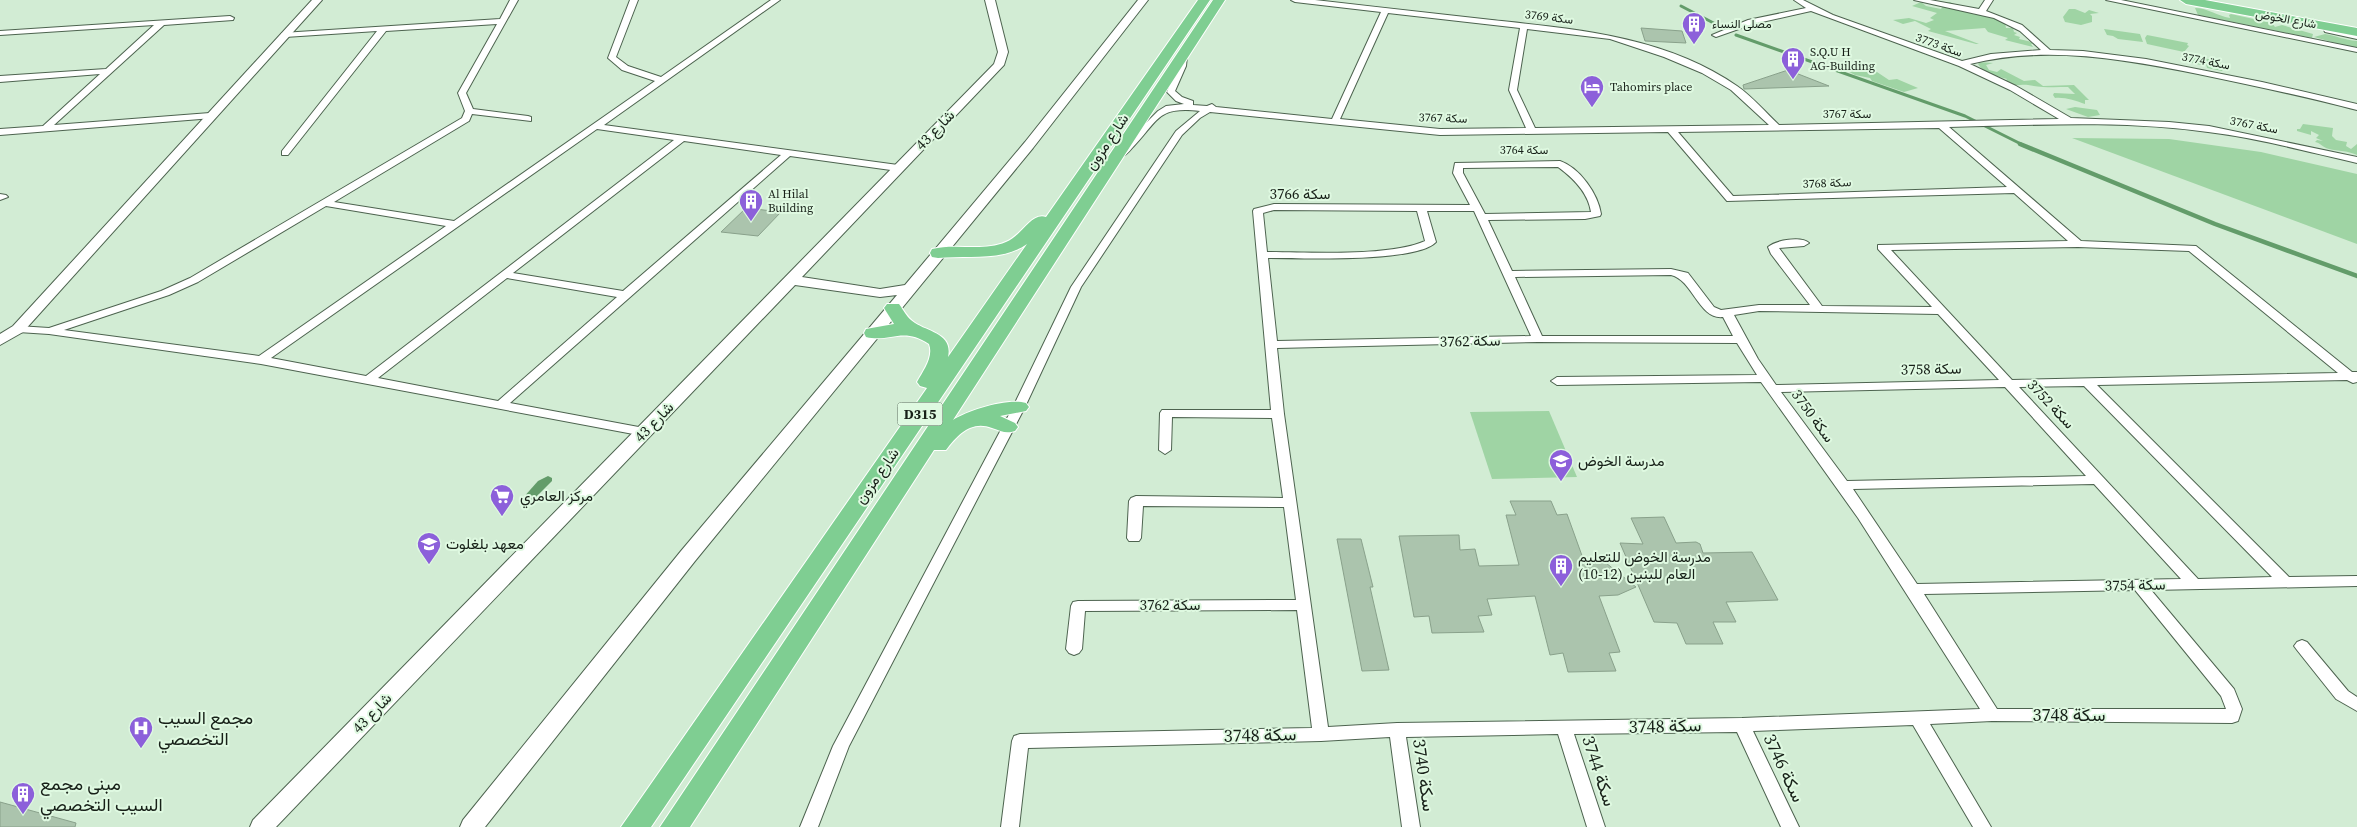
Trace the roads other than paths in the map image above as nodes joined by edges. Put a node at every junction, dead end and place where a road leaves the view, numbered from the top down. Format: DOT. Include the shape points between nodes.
graph roads {
  1 [pos="317,0"];
  2 [pos="514,0"];
  3 [pos="634,0"];
  4 [pos="776,0"];
  5 [pos="990,0"];
  6 [pos="1143,0"];
  7 [pos="1204,0"];
  8 [pos="1219,0"];
  9 [pos="1230,0"];
  10 [pos="1294,0"];
  11 [pos="1798,0"];
  12 [pos="1918,0"];
  13 [pos="1989,0"];
  14 [pos="2110,0"];
  15 [pos="2200,1"];
  16 [pos="1812,9"];
  17 [pos="1386,10"];
  18 [pos="1980,13"];
  19 [pos="2187,15"];
  20 [pos="230,18"];
  21 [pos="501,21"];
  22 [pos="161,23"];
  23 [pos="1524,25"];
  24 [pos="2357,27"];
  25 [pos="1200,28"];
  26 [pos="383,29"];
  27 [pos="2357,32"];
  28 [pos="0,33"];
  29 [pos="285,35"];
  30 [pos="1716,35"];
  31 [pos="2357,36"];
  32 [pos="2357,50"];
  33 [pos="2048,52"];
  34 [pos="1183,56"];
  35 [pos="1962,64"];
  36 [pos="108,71"];
  37 [pos="0,79"];
  38 [pos="662,80"];
  39 [pos="1212,107"];
  40 [pos="2357,107"];
  41 [pos="469,111"];
  42 [pos="210,116"];
  43 [pos="528,119"];
  44 [pos="2068,121"];
  45 [pos="1335,122"];
  46 [pos="1940,124"];
  47 [pos="595,126"];
  48 [pos="1776,127"];
  49 [pos="44,129"];
  50 [pos="1671,129"];
  51 [pos="1532,131"];
  52 [pos="0,132"];
  53 [pos="682,138"];
  54 [pos="285,153"];
  55 [pos="788,153"];
  56 [pos="1096,158"];
  57 [pos="1116,158"];
  58 [pos="2357,160"];
  59 [pos="898,168"];
  60 [pos="2016,190"];
  61 [pos="324,203"];
  62 [pos="1421,208"];
  63 [pos="1480,212"];
  64 [pos="456,224"];
  65 [pos="951,236"];
  66 [pos="1804,243"];
  67 [pos="2078,244"];
  68 [pos="974,250"];
  69 [pos="938,253"];
  70 [pos="1263,255"];
  71 [pos="505,274"];
  72 [pos="1507,274"];
  73 [pos="792,280"];
  74 [pos="909,289"];
  75 [pos="880,293"];
  76 [pos="626,295"];
  77 [pos="893,308"];
  78 [pos="1818,309"];
  79 [pos="1940,311"];
  80 [pos="1727,313"];
  81 [pos="18,330"];
  82 [pos="915,330"];
  83 [pos="49,331"];
  84 [pos="873,333"];
  85 [pos="1538,339"];
  86 [pos="0,340"];
  87 [pos="1740,340"];
  88 [pos="1271,344"];
  89 [pos="261,360"];
  90 [pos="2355,378"];
  91 [pos="368,380"];
  92 [pos="1558,381"];
  93 [pos="2088,382"];
  94 [pos="1770,383"];
  95 [pos="2009,384"];
  96 [pos="500,405"];
  97 [pos="1019,407"];
  98 [pos="1278,414"];
  99 [pos="969,420"];
  100 [pos="1008,428"];
  101 [pos="644,432"];
  102 [pos="1165,450"];
  103 [pos="879,474"];
  104 [pos="2098,480"];
  105 [pos="1843,485"];
  106 [pos="1290,503"];
  107 [pos="870,532"];
  108 [pos="1134,538"];
  109 [pos="2357,581"];
  110 [pos="2286,583"];
  111 [pos="2194,584"];
  112 [pos="2139,585"];
  113 [pos="1913,589"];
  114 [pos="1304,604"];
  115 [pos="2302,646"];
  116 [pos="1074,649"];
  117 [pos="2357,705"];
  118 [pos="1992,715"];
  119 [pos="1918,719"];
  120 [pos="1742,725"];
  121 [pos="1564,728"];
  122 [pos="1397,730"];
  123 [pos="1321,734"];
  124 [pos="261,827"];
  125 [pos="471,827"];
  126 [pos="634,827"];
  127 [pos="674,827"];
  128 [pos="809,827"];
  129 [pos="1010,827"];
  130 [pos="1411,827"];
  131 [pos="1596,827"];
  132 [pos="1790,827"];
  133 [pos="1982,827"];
  1 -- 29 [label="street"];
  2 -- 21 [label="street"];
  3 -- 38 [label="street" via="612,58 625,68"];
  4 -- 38 [label="street"];
  5 -- 59 [label="street, شارع 43" via="1003,52 999,65"];
  6 -- 65 [label="street" via="1029,145"];
  7 -- 56 [label="main road, شارع مزون / D315"];
  8 -- 25 [label="main road, شارع مزون / D315"];
  9 -- 25 [label="main road"];
  10 -- 17 [label="street, سكة 3769"];
  11 -- 16 [label="street, سكة 3773"];
  12 -- 18 [label="street"];
  13 -- 18 [label="street"];
  14 -- 19 [label="street"];
  15 -- 19 [label="street"];
  15 -- 24 [label="main road, شارع الخوض"];
  15 -- 27 [label="main road, شارع الخوض"];
  15 -- 31 [label="street"];
  16 -- 30 [label="street" via="1756,20"];
  16 -- 35 [label="street, سكة 3773"];
  17 -- 23 [label="street, سكة 3769"];
  17 -- 45 [label="street"];
  18 -- 33 [label="street" via="2020,28"];
  19 -- 32 [label="street"];
  20 -- 22 [label="street"];
  21 -- 26 [label="street"];
  21 -- 41 [label="street" via="462,93"];
  22 -- 28 [label="street"];
  22 -- 36 [label="street"];
  23 -- 48 [label="street, سكة 3769" via="1607,36 1638,45 1714,76 1739,92"];
  23 -- 51 [label="street" via="1513,90"];
  25 -- 34 [label="main road, شارع مزون / D315"];
  26 -- 29 [label="street"];
  26 -- 54 [label="street"];
  29 -- 42 [label="street"];
  33 -- 35 [label="street, سكة 3774" via="1984,58"];
  33 -- 40 [label="street, سكة 3774" via="2152,63 2272,86"];
  34 -- 39 [label="street" via="1172,94 1184,101"];
  34 -- 57 [label="main road, شارع مزون / D315"];
  35 -- 44 [label="street, سكة 3773" via="2013,88"];
  36 -- 37 [label="street"];
  36 -- 49 [label="street"];
  38 -- 47 [label="street"];
  39 -- 45 [label="street, سكة 3767"];
  39 -- 57 [label="street" via="1180,106 1160,111 1132,145"];
  39 -- 97 [label="street" via="1180,133 1076,287"];
  41 -- 43 [label="street"];
  41 -- 61 [label="street" via="466,119"];
  42 -- 49 [label="street"];
  42 -- 81 [label="street"];
  44 -- 46 [label="street, سكة 3767"];
  44 -- 58 [label="street, سكة 3767" via="2210,129"];
  45 -- 51 [label="street, سكة 3767" via="1440,132"];
  46 -- 48 [label="street, سكة 3767"];
  46 -- 60 [label="street"];
  47 -- 53 [label="street"];
  47 -- 64 [label="street"];
  48 -- 50 [label="street, سكة 3767"];
  49 -- 52 [label="street"];
  50 -- 51 [label="street, سكة 3767"];
  50 -- 60 [label="street, سكة 3768" via="1730,199"];
  53 -- 55 [label="street"];
  53 -- 71 [label="street"];
  55 -- 59 [label="street"];
  55 -- 76 [label="street"];
  56 -- 68 [label="main road" via="1079,168 1024,239 1005,248"];
  56 -- 103 [label="main road, شارع مزون / D315"];
  57 -- 107 [label="main road, شارع مزون / D315"];
  59 -- 73 [label="street, شارع 43"];
  60 -- 67 [label="street"];
  61 -- 64 [label="street"];
  61 -- 83 [label="street" via="194,280"];
  62 -- 63 [label="street, سكة 3766"];
  62 -- 70 [label="street" via="1431,242 1422,248"];
  62 -- 70 [label="street, سكة 3766" via="1264,208 1258,211"];
  63 -- 63 [label="street, سكة 3764" via="1585,216 1596,214 1596,206 1574,173 1560,164 1458,165 1458,173"];
  63 -- 72 [label="street, سكة 3764"];
  64 -- 89 [label="street"];
  65 -- 68 [label="main road"];
  65 -- 69 [label="street"];
  66 -- 78 [label="street" via="1773,247"];
  67 -- 79 [label="street, سكة 3752" via="1882,247"];
  67 -- 90 [label="street" via="2192,248"];
  68 -- 69 [label="main road"];
  69 -- 74 [label="street"];
  70 -- 88 [label="street, سكة 3766"];
  71 -- 76 [label="street"];
  71 -- 91 [label="street"];
  72 -- 80 [label="street" via="1671,272 1684,275 1714,313"];
  72 -- 85 [label="street, سكة 3764"];
  73 -- 75 [label="street"];
  73 -- 101 [label="street, شارع 43"];
  74 -- 75 [label="street"];
  74 -- 77 [label="street"];
  75 -- 77 [label="street"];
  76 -- 96 [label="street"];
  77 -- 82 [label="main road" via="900,320"];
  77 -- 84 [label="street"];
  78 -- 79 [label="street"];
  78 -- 80 [label="street" via="1748,309"];
  79 -- 95 [label="street, سكة 3752"];
  80 -- 87 [label="street, سكة 3750"];
  81 -- 83 [label="street"];
  81 -- 86 [label="street"];
  82 -- 84 [label="main road"];
  82 -- 103 [label="main road" via="937,342 941,360 890,438"];
  83 -- 89 [label="street"];
  84 -- 125 [label="street" via="682,563"];
  85 -- 87 [label="street, سكة 3762"];
  85 -- 88 [label="street, سكة 3762"];
  87 -- 94 [label="street, سكة 3750"];
  88 -- 98 [label="street"];
  89 -- 91 [label="street"];
  90 -- 93 [label="street, سكة 3758"];
  91 -- 96 [label="street"];
  92 -- 94 [label="street, سكة 3758"];
  93 -- 95 [label="street, سكة 3758"];
  93 -- 110 [label="street"];
  94 -- 95 [label="street, سكة 3758"];
  94 -- 105 [label="street, سكة 3750"];
  95 -- 104 [label="street, سكة 3752"];
  96 -- 101 [label="street"];
  97 -- 99 [label="main road"];
  97 -- 100 [label="street"];
  98 -- 102 [label="street" via="1166,413"];
  98 -- 106 [label="street"];
  99 -- 100 [label="main road" via="995,421"];
  99 -- 107 [label="main road" via="948,432 909,495"];
  100 -- 128 [label="street" via="841,746"];
  101 -- 124 [label="street, شارع 43"];
  103 -- 126 [label="main road, شارع مزون / D315"];
  104 -- 105 [label="street"];
  104 -- 111 [label="street, سكة 3752"];
  105 -- 113 [label="street, سكة 3750"];
  106 -- 108 [label="street" via="1136,501"];
  106 -- 114 [label="street"];
  107 -- 127 [label="main road, شارع مزون / D315"];
  109 -- 110 [label="street, سكة 3754"];
  110 -- 111 [label="street, سكة 3754"];
  111 -- 112 [label="street, سكة 3754"];
  112 -- 113 [label="street, سكة 3754"];
  112 -- 118 [label="street, سكة 3748" via="2228,693 2234,709 2232,716"];
  113 -- 118 [label="street, سكة 3750"];
  114 -- 116 [label="street, سكة 3762" via="1078,606"];
  114 -- 123 [label="street"];
  115 -- 117 [label="street" via="2342,695"];
  118 -- 119 [label="street, سكة 3748"];
  119 -- 120 [label="street, سكة 3748"];
  119 -- 133 [label="street"];
  120 -- 121 [label="street, سكة 3748"];
  120 -- 132 [label="street, سكة 3746"];
  121 -- 122 [label="street, سكة 3748"];
  121 -- 131 [label="street, سكة 3744"];
  122 -- 123 [label="street, سكة 3748"];
  122 -- 130 [label="street, سكة 3740"];
  123 -- 129 [label="street, سكة 3748" via="1020,741"];
}
